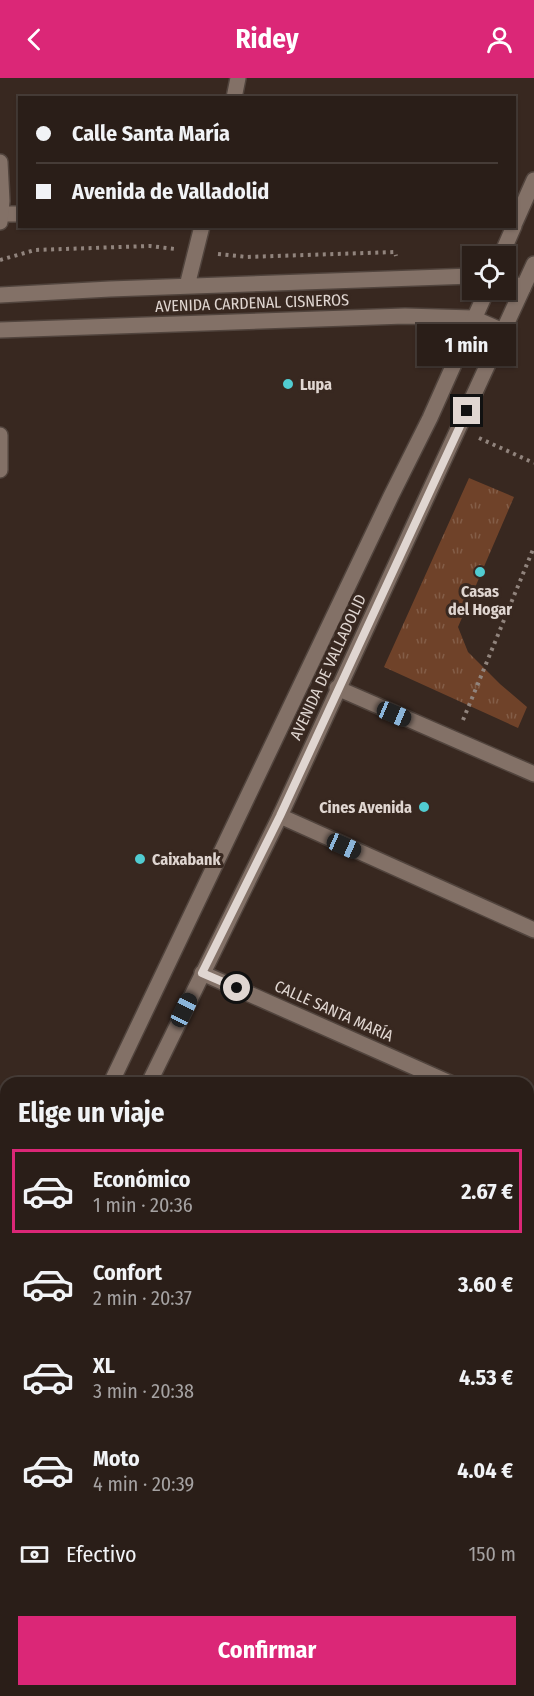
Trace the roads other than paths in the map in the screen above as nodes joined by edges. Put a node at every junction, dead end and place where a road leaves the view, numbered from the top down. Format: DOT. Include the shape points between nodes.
graph roads {
  1 [pos="238,78"];
  2 [pos="234,96"];
  3 [pos="0,162"];
  4 [pos="534,180"];
  5 [pos="1,214"];
  6 [pos="18,214"];
  7 [pos="516,221"];
  8 [pos="0,222"];
  9 [pos="202,228"];
  10 [pos="513,228"];
  11 [pos="505,246"];
  12 [pos="534,264"];
  13 [pos="462,276"];
  14 [pos="516,285"];
  15 [pos="187,286"];
  16 [pos="523,288"];
  17 [pos="0,295"];
  18 [pos="482,300"];
  19 [pos="473,318"];
  20 [pos="0,330"];
  21 [pos="503,331"];
  22 [pos="0,435"];
  23 [pos="0,470"];
  24 [pos="338,688"];
  25 [pos="534,774"];
  26 [pos="280,816"];
  27 [pos="534,930"];
  28 [pos="202,973"];
  29 [pos="114,1077"];
  30 [pos="152,1077"];
  31 [pos="436,1077"];
  1 -- 2 [label="street"];
  3 -- 5 [label="street"];
  4 -- 7 [label="street"];
  5 -- 6 [label="street"];
  5 -- 8 [label="street"];
  9 -- 15 [label="street"];
  10 -- 11 [label="street"];
  12 -- 16 [label="street, AVENIDA DE VALLADOLID"];
  13 -- 15 [label="street, AVENIDA CARDENAL CISNEROS"];
  14 -- 16 [label="street"];
  15 -- 17 [label="street, AVENIDA CARDENAL CISNEROS"];
  16 -- 21 [label="street, AVENIDA DE VALLADOLID"];
  18 -- 19 [label="street, AVENIDA DE VALLADOLID"];
  19 -- 20 [label="street, AVENIDA CARDENAL CISNEROS" via="405,316"];
  19 -- 21 [label="street, AVENIDA CARDENAL CISNEROS"];
  19 -- 29 [label="street, AVENIDA DE VALLADOLID" via="430,418"];
  21 -- 24 [label="street, AVENIDA DE VALLADOLID"];
  22 -- 23 [label="street"];
  24 -- 25 [label="street"];
  24 -- 26 [label="street, AVENIDA DE VALLADOLID"];
  26 -- 27 [label="street"];
  26 -- 28 [label="street, AVENIDA DE VALLADOLID"];
  28 -- 30 [label="street, AVENIDA DE VALLADOLID"];
  28 -- 31 [label="street, CALLE SANTA MARÍA"];
}
